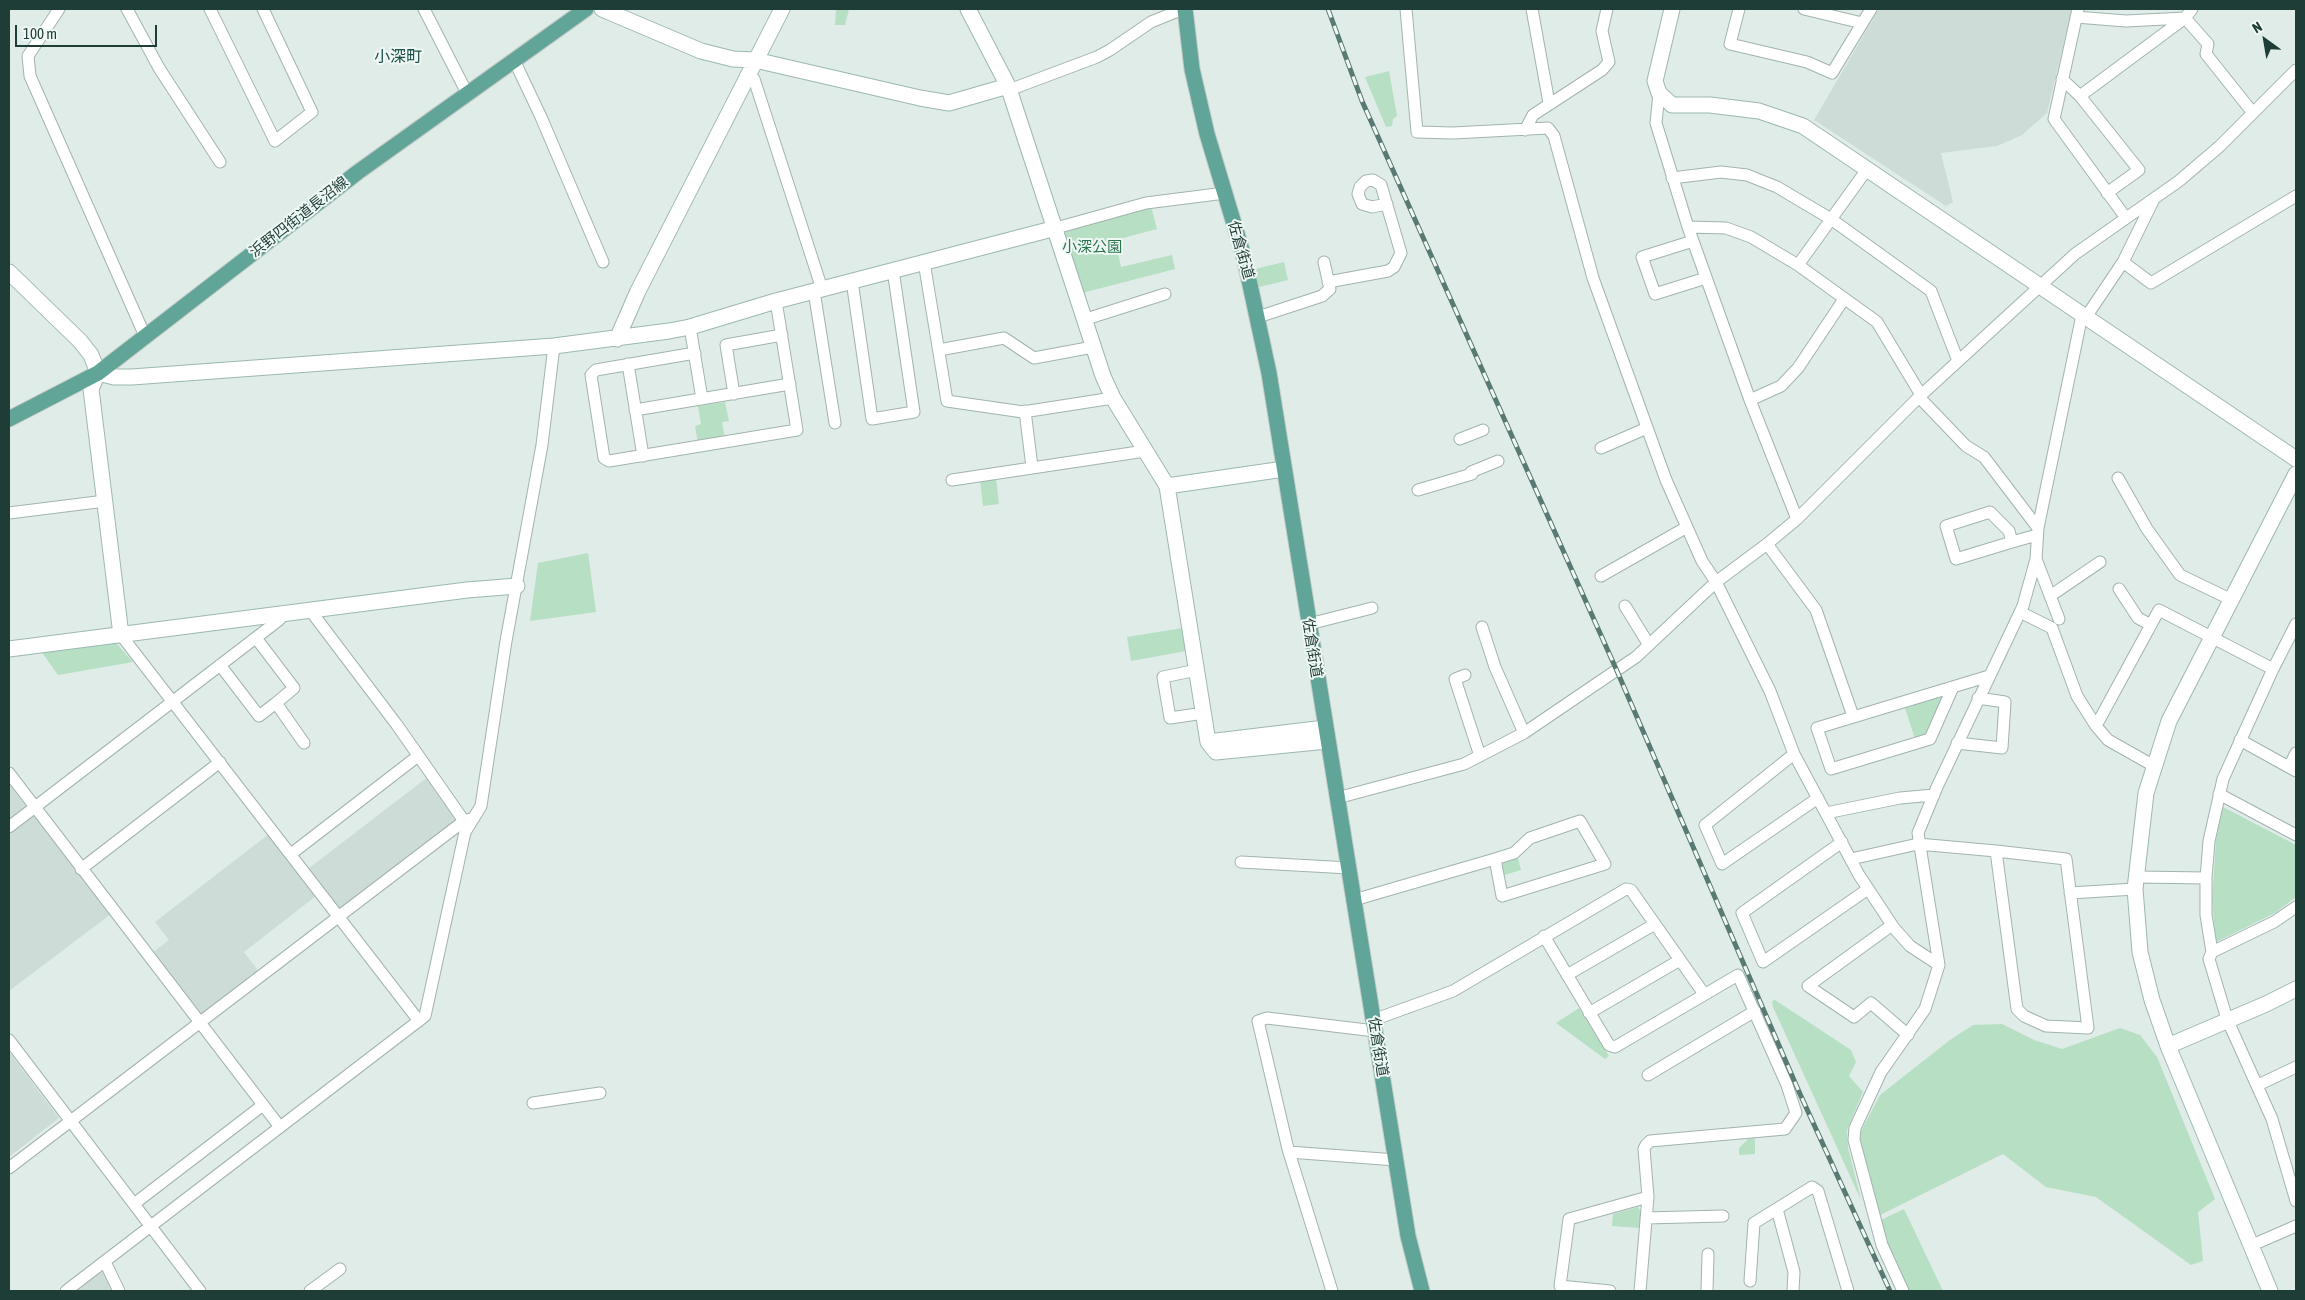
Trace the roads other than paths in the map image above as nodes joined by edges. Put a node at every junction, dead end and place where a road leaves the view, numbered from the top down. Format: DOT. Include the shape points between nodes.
graph roads {
  1 [pos="59,9"];
  2 [pos="127,9"];
  3 [pos="210,9"];
  4 [pos="263,9"];
  5 [pos="424,9"];
  6 [pos="586,9"];
  7 [pos="602,9"];
  8 [pos="782,9"];
  9 [pos="968,9"];
  10 [pos="1184,9"];
  11 [pos="1406,9"];
  12 [pos="1532,9"];
  13 [pos="1607,9"];
  14 [pos="1672,9"];
  15 [pos="1738,9"];
  16 [pos="1804,9"];
  17 [pos="1870,9"];
  18 [pos="2077,13"];
  19 [pos="2189,13"];
  20 [pos="1862,23"];
  21 [pos="514,60"];
  22 [pos="755,60"];
  23 [pos="2296,70"];
  24 [pos="746,75"];
  25 [pos="2062,79"];
  26 [pos="1008,88"];
  27 [pos="467,93"];
  28 [pos="1659,93"];
  29 [pos="2080,96"];
  30 [pos="1549,103"];
  31 [pos="2253,113"];
  32 [pos="1525,130"];
  33 [pos="220,162"];
  34 [pos="1868,168"];
  35 [pos="1672,178"];
  36 [pos="1225,193"];
  37 [pos="2106,193"];
  38 [pos="2296,196"];
  39 [pos="2155,198"];
  40 [pos="1387,204"];
  41 [pos="2126,218"];
  42 [pos="1831,219"];
  43 [pos="1688,227"];
  44 [pos="1056,228"];
  45 [pos="1693,241"];
  46 [pos="603,262"];
  47 [pos="924,262"];
  48 [pos="1324,262"];
  49 [pos="2123,262"];
  50 [pos="1798,265"];
  51 [pos="893,270"];
  52 [pos="11,277"];
  53 [pos="1706,278"];
  54 [pos="852,281"];
  55 [pos="1328,282"];
  56 [pos="2040,287"];
  57 [pos="818,290"];
  58 [pos="1165,294"];
  59 [pos="1844,299"];
  60 [pos="776,301"];
  61 [pos="2084,316"];
  62 [pos="1258,317"];
  63 [pos="1083,320"];
  64 [pos="690,327"];
  65 [pos="782,335"];
  66 [pos="145,336"];
  67 [pos="617,339"];
  68 [pos="554,346"];
  69 [pos="1093,347"];
  70 [pos="938,350"];
  71 [pos="695,353"];
  72 [pos="1958,361"];
  73 [pos="628,364"];
  74 [pos="98,373"];
  75 [pos="790,384"];
  76 [pos="734,394"];
  77 [pos="1920,396"];
  78 [pos="1113,398"];
  79 [pos="702,399"];
  80 [pos="1750,400"];
  81 [pos="635,410"];
  82 [pos="1025,411"];
  83 [pos="9,419"];
  84 [pos="835,423"];
  85 [pos="1647,428"];
  86 [pos="1483,430"];
  87 [pos="1460,439"];
  88 [pos="1601,448"];
  89 [pos="1145,451"];
  90 [pos="643,456"];
  91 [pos="2296,459"];
  92 [pos="1498,461"];
  93 [pos="1032,467"];
  94 [pos="1284,469"];
  95 [pos="2296,474"];
  96 [pos="2118,478"];
  97 [pos="952,480"];
  98 [pos="1167,486"];
  99 [pos="1418,490"];
  100 [pos="104,501"];
  101 [pos="9,513"];
  102 [pos="1797,519"];
  103 [pos="1687,527"];
  104 [pos="2037,531"];
  105 [pos="2012,542"];
  106 [pos="1767,544"];
  107 [pos="2036,559"];
  108 [pos="2100,562"];
  109 [pos="1601,576"];
  110 [pos="1716,582"];
  111 [pos="517,586"];
  112 [pos="2120,589"];
  113 [pos="2050,596"];
  114 [pos="2232,600"];
  115 [pos="1625,606"];
  116 [pos="1372,608"];
  117 [pos="310,610"];
  118 [pos="2020,612"];
  119 [pos="285,613"];
  120 [pos="2059,619"];
  121 [pos="1309,624"];
  122 [pos="2296,624"];
  123 [pos="2151,625"];
  124 [pos="1482,627"];
  125 [pos="121,635"];
  126 [pos="2214,637"];
  127 [pos="256,638"];
  128 [pos="1649,645"];
  129 [pos="9,649"];
  130 [pos="220,665"];
  131 [pos="2273,669"];
  132 [pos="1197,670"];
  133 [pos="1465,675"];
  134 [pos="1988,676"];
  135 [pos="1952,687"];
  136 [pos="1978,698"];
  137 [pos="173,701"];
  138 [pos="276,703"];
  139 [pos="1204,714"];
  140 [pos="1854,716"];
  141 [pos="2096,726"];
  142 [pos="1524,733"];
  143 [pos="1326,735"];
  144 [pos="2240,740"];
  145 [pos="304,743"];
  146 [pos="1957,743"];
  147 [pos="2296,753"];
  148 [pos="1794,754"];
  149 [pos="418,756"];
  150 [pos="1480,756"];
  151 [pos="220,762"];
  152 [pos="2154,766"];
  153 [pos="2293,769"];
  154 [pos="9,773"];
  155 [pos="2219,794"];
  156 [pos="1934,795"];
  157 [pos="1337,798"];
  158 [pos="1818,798"];
  159 [pos="34,807"];
  160 [pos="1826,812"];
  161 [pos="469,820"];
  162 [pos="9,827"];
  163 [pos="2296,835"];
  164 [pos="1842,842"];
  165 [pos="1918,844"];
  166 [pos="1996,850"];
  167 [pos="291,854"];
  168 [pos="1851,858"];
  169 [pos="1495,859"];
  170 [pos="1241,862"];
  171 [pos="1349,868"];
  172 [pos="81,869"];
  173 [pos="2206,878"];
  174 [pos="2136,883"];
  175 [pos="1868,889"];
  176 [pos="2070,893"];
  177 [pos="1354,900"];
  178 [pos="2296,907"];
  179 [pos="338,916"];
  180 [pos="1655,924"];
  181 [pos="1892,925"];
  182 [pos="1544,936"];
  183 [pos="2212,952"];
  184 [pos="1680,960"];
  185 [pos="1940,965"];
  186 [pos="1567,975"];
  187 [pos="2296,989"];
  188 [pos="1704,994"];
  189 [pos="1755,1011"];
  190 [pos="1590,1012"];
  191 [pos="2227,1019"];
  192 [pos="419,1021"];
  193 [pos="199,1022"];
  194 [pos="1374,1025"];
  195 [pos="1908,1035"];
  196 [pos="9,1040"];
  197 [pos="2168,1046"];
  198 [pos="2296,1067"];
  199 [pos="1648,1075"];
  200 [pos="2258,1085"];
  201 [pos="600,1093"];
  202 [pos="533,1103"];
  203 [pos="263,1105"];
  204 [pos="71,1121"];
  205 [pos="280,1127"];
  206 [pos="1289,1152"];
  207 [pos="1396,1160"];
  208 [pos="9,1168"];
  209 [pos="1648,1197"];
  210 [pos="2296,1201"];
  211 [pos="134,1204"];
  212 [pos="1777,1209"];
  213 [pos="1718,1214"];
  214 [pos="1646,1218"];
  215 [pos="151,1226"];
  216 [pos="2296,1226"];
  217 [pos="2250,1246"];
  218 [pos="1711,1261"];
  219 [pos="105,1262"];
  220 [pos="340,1269"];
  221 [pos="1750,1280"];
  222 [pos="66,1291"];
  223 [pos="120,1291"];
  224 [pos="200,1291"];
  225 [pos="310,1291"];
  226 [pos="1332,1291"];
  227 [pos="1422,1291"];
  228 [pos="1610,1291"];
  229 [pos="1640,1291"];
  230 [pos="1707,1291"];
  231 [pos="1794,1291"];
  232 [pos="1848,1291"];
  233 [pos="1903,1291"];
  234 [pos="2270,1291"];
  1 -- 66 [label="street" via="28,56 30,76"];
  2 -- 33 [label="street" via="159,68"];
  3 -- 4 [label="street" via="275,140 312,112"];
  5 -- 27 [label="street"];
  6 -- 21 [label="main road, 浜野四街道長沼線"];
  7 -- 22 [label="street" via="702,51 733,60"];
  8 -- 22 [label="street"];
  9 -- 26 [label="street"];
  10 -- 26 [label="street" via="1151,22 1097,57"];
  10 -- 36 [label="main road, 佐倉街道" via="1192,68"];
  11 -- 32 [label="street" via="1416,132 1453,134"];
  12 -- 30 [label="street"];
  13 -- 30 [label="street" via="1602,31 1609,62 1602,70"];
  14 -- 28 [label="street" via="1655,81"];
  15 -- 20 [label="street" via="1730,44 1807,62 1832,73"];
  16 -- 20 [label="street"];
  17 -- 20 [label="street"];
  18 -- 19 [label="street" via="2126,21"];
  18 -- 25 [label="street"];
  19 -- 29 [label="street"];
  19 -- 31 [label="street" via="2208,44 2206,54"];
  21 -- 27 [label="main road, 浜野四街道長沼線"];
  21 -- 46 [label="street"];
  22 -- 24 [label="street"];
  22 -- 26 [label="street" via="949,103"];
  23 -- 31 [label="street"];
  24 -- 57 [label="street" via="754,79"];
  24 -- 67 [label="street"];
  25 -- 29 [label="street"];
  25 -- 37 [label="street" via="2054,119"];
  26 -- 44 [label="street"];
  27 -- 66 [label="main road, 浜野四街道長沼線" via="358,172"];
  28 -- 34 [label="street" via="1672,105 1710,105 1759,111 1804,126"];
  28 -- 35 [label="street" via="1656,124"];
  29 -- 37 [label="street" via="2140,170"];
  30 -- 32 [label="street" via="1533,115"];
  31 -- 39 [label="street" via="2220,146"];
  32 -- 85 [label="street" via="1548,128 1554,136 1593,278"];
  34 -- 42 [label="street"];
  34 -- 56 [label="street"];
  35 -- 42 [label="street" via="1721,172 1747,175 1777,187"];
  35 -- 43 [label="street"];
  36 -- 44 [label="street" via="1146,203"];
  36 -- 62 [label="main road, 佐倉街道"];
  37 -- 41 [label="street"];
  38 -- 49 [label="street" via="2151,283"];
  39 -- 41 [label="street"];
  39 -- 49 [label="street"];
  40 -- 55 [label="street" via="1401,253 1394,268"];
  41 -- 56 [label="street" via="2076,254"];
  42 -- 50 [label="street"];
  42 -- 72 [label="street" via="1931,291"];
  43 -- 45 [label="street"];
  43 -- 50 [label="street" via="1726,228 1751,237"];
  44 -- 47 [label="street"];
  44 -- 63 [label="street"];
  45 -- 53 [label="street"];
  45 -- 53 [label="street" via="1642,257 1655,294"];
  47 -- 51 [label="street"];
  47 -- 70 [label="street"];
  48 -- 55 [label="street"];
  49 -- 61 [label="street"];
  50 -- 59 [label="street"];
  51 -- 54 [label="street"];
  51 -- 54 [label="street" via="914,412 872,419"];
  52 -- 74 [label="street" via="80,341"];
  53 -- 80 [label="street"];
  54 -- 57 [label="street"];
  55 -- 62 [label="street" via="1330,289 1322,296"];
  56 -- 61 [label="street"];
  56 -- 72 [label="street"];
  57 -- 60 [label="street"];
  57 -- 84 [label="street"];
  58 -- 63 [label="street"];
  59 -- 77 [label="street" via="1877,322"];
  59 -- 80 [label="street" via="1798,368 1781,386"];
  60 -- 64 [label="street"];
  60 -- 65 [label="street"];
  61 -- 91 [label="street"];
  61 -- 104 [label="street"];
  62 -- 94 [label="main road, 佐倉街道"];
  63 -- 69 [label="street"];
  64 -- 67 [label="street"];
  64 -- 71 [label="street"];
  65 -- 75 [label="street"];
  65 -- 76 [label="street" via="726,344"];
  66 -- 74 [label="main road, 浜野四街道長沼線"];
  67 -- 68 [label="street"];
  68 -- 74 [label="street" via="132,377"];
  68 -- 111 [label="street" via="542,445"];
  69 -- 70 [label="street" via="1034,358 1004,338"];
  69 -- 78 [label="street"];
  70 -- 82 [label="street" via="947,401"];
  71 -- 73 [label="street"];
  71 -- 79 [label="street"];
  72 -- 77 [label="street"];
  73 -- 81 [label="street"];
  73 -- 90 [label="street" via="596,370 591,375 604,458 609,461"];
  74 -- 83 [label="main road, 浜野四街道長沼線"];
  74 -- 100 [label="street" via="91,389"];
  75 -- 76 [label="street"];
  75 -- 90 [label="street" via="798,430"];
  76 -- 79 [label="street"];
  77 -- 102 [label="street"];
  77 -- 104 [label="street" via="1966,446 1984,457"];
  78 -- 82 [label="street"];
  78 -- 89 [label="street"];
  79 -- 81 [label="street"];
  80 -- 102 [label="street"];
  81 -- 90 [label="street"];
  82 -- 93 [label="street"];
  85 -- 88 [label="street"];
  85 -- 103 [label="street"];
  86 -- 87 [label="street"];
  89 -- 93 [label="street"];
  89 -- 98 [label="street"];
  92 -- 99 [label="street"];
  93 -- 97 [label="street"];
  94 -- 98 [label="street"];
  94 -- 121 [label="main road, 佐倉街道"];
  95 -- 114 [label="street"];
  96 -- 114 [label="street" via="2147,529 2180,576"];
  98 -- 132 [label="street"];
  100 -- 101 [label="street"];
  100 -- 125 [label="street"];
  102 -- 106 [label="street"];
  103 -- 109 [label="street"];
  103 -- 110 [label="street" via="1702,561"];
  104 -- 105 [label="street"];
  104 -- 107 [label="street"];
  105 -- 105 [label="street" via="1956,560 1946,526 1990,512 2009,532"];
  106 -- 110 [label="street"];
  106 -- 140 [label="street" via="1816,610"];
  107 -- 113 [label="street"];
  107 -- 118 [label="street"];
  108 -- 113 [label="street"];
  110 -- 128 [label="street"];
  110 -- 148 [label="street" via="1770,691"];
  111 -- 117 [label="street"];
  111 -- 161 [label="street" via="480,806"];
  112 -- 123 [label="street" via="2138,618"];
  113 -- 120 [label="street"];
  114 -- 126 [label="street"];
  115 -- 128 [label="street"];
  116 -- 121 [label="street"];
  117 -- 119 [label="street"];
  117 -- 149 [label="street"];
  118 -- 134 [label="street"];
  118 -- 141 [label="street" via="2052,628 2077,696"];
  119 -- 125 [label="street"];
  119 -- 127 [label="street"];
  121 -- 143 [label="main road, 佐倉街道"];
  122 -- 131 [label="street"];
  123 -- 126 [label="street" via="2159,610"];
  123 -- 141 [label="street"];
  124 -- 142 [label="street" via="1495,667"];
  125 -- 129 [label="street"];
  125 -- 137 [label="street"];
  126 -- 131 [label="street"];
  126 -- 152 [label="street" via="2169,721"];
  127 -- 130 [label="street"];
  127 -- 138 [label="street" via="294,688"];
  128 -- 142 [label="street" via="1617,671"];
  130 -- 137 [label="street"];
  130 -- 138 [label="street" via="259,716"];
  131 -- 144 [label="street"];
  132 -- 139 [label="street"];
  132 -- 139 [label="street" via="1163,677 1170,718"];
  133 -- 150 [label="street" via="1455,679"];
  134 -- 135 [label="street"];
  134 -- 136 [label="street"];
  135 -- 140 [label="street"];
  135 -- 140 [label="street" via="1930,740 1831,768 1817,728"];
  136 -- 146 [label="street"];
  136 -- 146 [label="street" via="2005,702 2002,748"];
  137 -- 151 [label="street"];
  137 -- 159 [label="street"];
  138 -- 145 [label="street"];
  139 -- 143 [label="street" via="1208,742 1216,752"];
  141 -- 152 [label="street" via="2108,740"];
  142 -- 150 [label="street"];
  143 -- 157 [label="main road, 佐倉街道"];
  144 -- 153 [label="street"];
  144 -- 155 [label="street"];
  146 -- 156 [label="street"];
  147 -- 153 [label="street"];
  148 -- 158 [label="street"];
  148 -- 158 [label="street" via="1706,824 1722,864"];
  149 -- 161 [label="street"];
  149 -- 167 [label="street"];
  150 -- 157 [label="street" via="1455,767"];
  151 -- 167 [label="street"];
  151 -- 172 [label="street"];
  152 -- 174 [label="street" via="2146,793"];
  154 -- 159 [label="street"];
  155 -- 163 [label="street"];
  155 -- 173 [label="street" via="2209,842"];
  156 -- 160 [label="street"];
  156 -- 165 [label="street" via="1918,833"];
  157 -- 171 [label="main road, 佐倉街道"];
  158 -- 160 [label="street"];
  159 -- 162 [label="street"];
  159 -- 172 [label="street"];
  160 -- 164 [label="street"];
  161 -- 179 [label="street"];
  161 -- 192 [label="street" via="425,1016"];
  164 -- 168 [label="street"];
  164 -- 175 [label="street" via="1742,913 1763,962"];
  165 -- 166 [label="street"];
  165 -- 168 [label="street"];
  165 -- 185 [label="street"];
  166 -- 176 [label="street" via="2066,859"];
  166 -- 176 [label="street" via="2017,1009 2046,1026 2088,1028"];
  167 -- 179 [label="street"];
  168 -- 175 [label="street"];
  169 -- 169 [label="street" via="1514,854 1530,838 1580,821 1605,864 1502,896"];
  169 -- 177 [label="street"];
  170 -- 171 [label="street"];
  171 -- 177 [label="main road, 佐倉街道"];
  172 -- 193 [label="street"];
  173 -- 174 [label="street"];
  173 -- 183 [label="street" via="2206,916"];
  174 -- 176 [label="street"];
  174 -- 197 [label="street" via="2140,952"];
  175 -- 181 [label="street"];
  177 -- 194 [label="main road, 佐倉街道"];
  178 -- 183 [label="street" via="2257,931"];
  179 -- 192 [label="street"];
  179 -- 193 [label="street"];
  180 -- 182 [label="street" via="1631,890 1626,889"];
  180 -- 184 [label="street"];
  180 -- 186 [label="street"];
  181 -- 185 [label="street" via="1910,946"];
  181 -- 195 [label="street" via="1808,986 1854,1017 1871,1003"];
  182 -- 186 [label="street"];
  182 -- 194 [label="street" via="1452,991"];
  183 -- 191 [label="street" via="2209,959"];
  184 -- 188 [label="street"];
  184 -- 190 [label="street"];
  185 -- 195 [label="street" via="1925,1009"];
  186 -- 190 [label="street"];
  187 -- 191 [label="street"];
  188 -- 189 [label="street" via="1738,974"];
  188 -- 190 [label="street" via="1615,1047 1609,1045"];
  189 -- 199 [label="street"];
  189 -- 209 [label="street" via="1787,1085 1796,1113 1792,1122 1785,1129 1650,1141 1644,1148"];
  191 -- 197 [label="street"];
  191 -- 200 [label="street"];
  192 -- 205 [label="street"];
  193 -- 203 [label="street"];
  193 -- 204 [label="street"];
  194 -- 206 [label="street" via="1267,1018 1258,1021"];
  194 -- 207 [label="main road, 佐倉街道"];
  195 -- 233 [label="street" via="1881,1072 1855,1128 1854,1140 1882,1245"];
  196 -- 204 [label="street"];
  197 -- 217 [label="street"];
  198 -- 200 [label="street"];
  200 -- 210 [label="street" via="2272,1119"];
  201 -- 202 [label="street"];
  203 -- 205 [label="street"];
  203 -- 211 [label="street"];
  204 -- 208 [label="street"];
  204 -- 211 [label="street"];
  205 -- 215 [label="street"];
  206 -- 207 [label="street"];
  206 -- 226 [label="street"];
  207 -- 227 [label="main road, 佐倉街道" via="1408,1236"];
  209 -- 214 [label="street"];
  209 -- 228 [label="street" via="1569,1219 1560,1286"];
  211 -- 215 [label="street"];
  212 -- 221 [label="street" via="1754,1223"];
  212 -- 231 [label="street" via="1794,1272"];
  212 -- 232 [label="street" via="1812,1188 1818,1191"];
  213 -- 214 [label="street"];
  214 -- 229 [label="street"];
  215 -- 219 [label="street"];
  215 -- 224 [label="street"];
  216 -- 217 [label="street"];
  217 -- 234 [label="street"];
  218 -- 230 [label="street"];
  219 -- 222 [label="street"];
  219 -- 223 [label="street"];
  220 -- 225 [label="street"];
}
